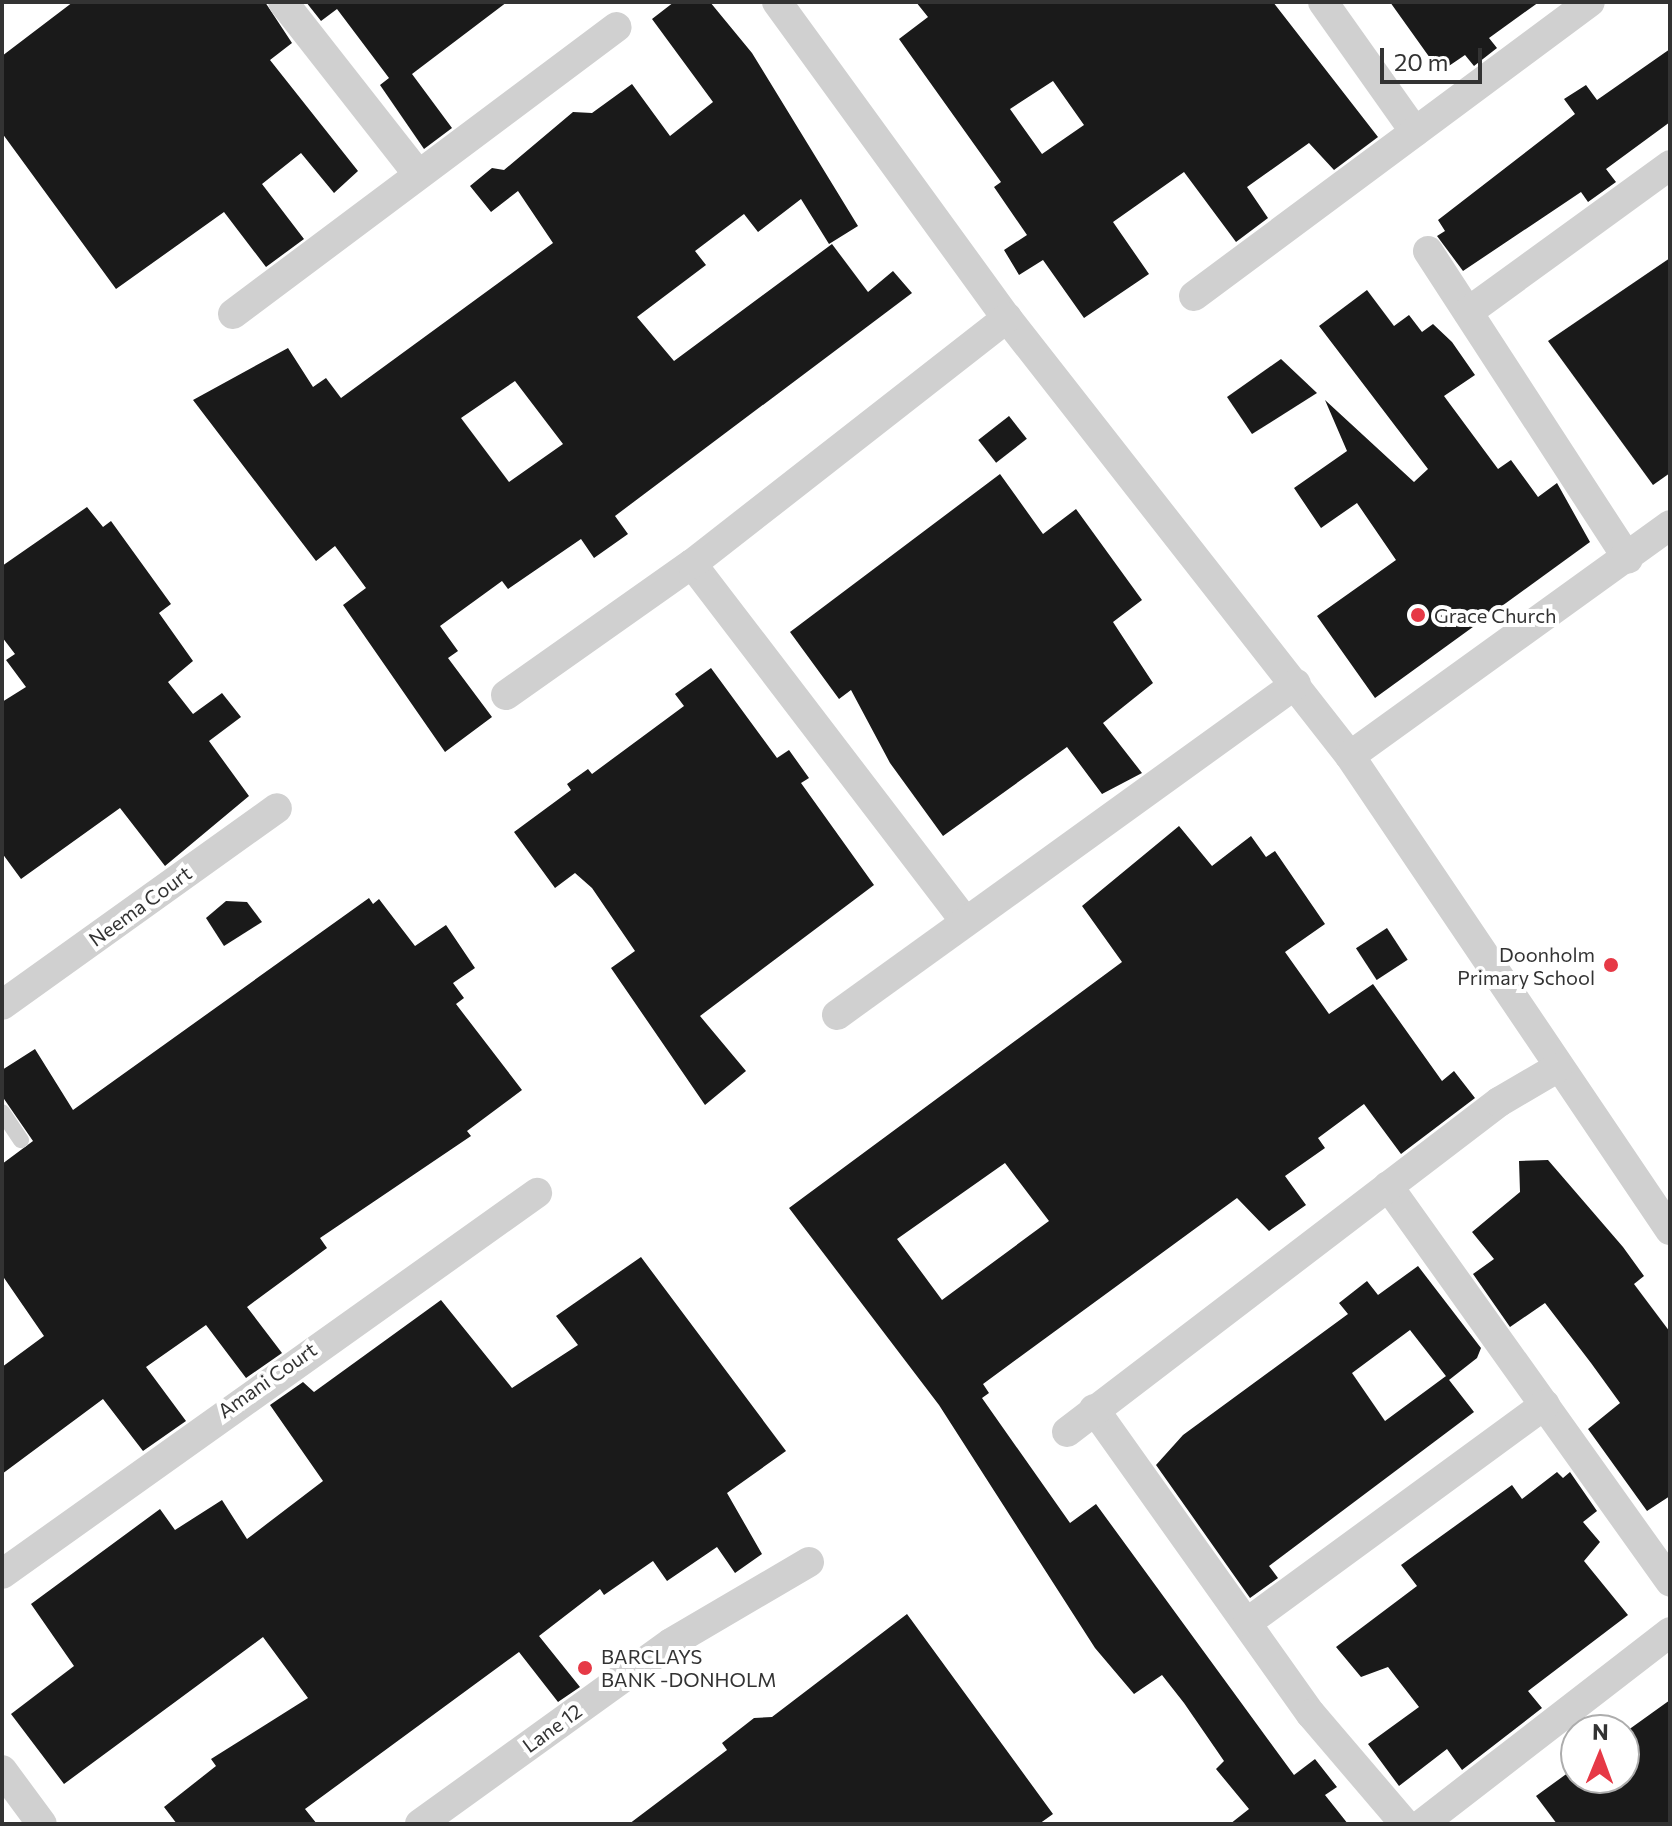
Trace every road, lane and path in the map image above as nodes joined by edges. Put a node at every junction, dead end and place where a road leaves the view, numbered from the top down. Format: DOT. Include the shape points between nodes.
graph roads {
  1 [pos="283,2"];
  2 [pos="777,2"];
  3 [pos="1323,2"];
  4 [pos="1590,2"];
  5 [pos="617,27"];
  6 [pos="1415,132"];
  7 [pos="1670,165"];
  8 [pos="417,173"];
  9 [pos="1428,251"];
  10 [pos="1194,296"];
  11 [pos="1468,312"];
  12 [pos="233,314"];
  13 [pos="1007,318"];
  14 [pos="1670,525"];
  15 [pos="1628,559"];
  16 [pos="692,564"];
  17 [pos="1296,684"];
  18 [pos="506,695"];
  19 [pos="1350,756"];
  20 [pos="277,808"];
  21 [pos="963,919"];
  22 [pos="2,1005"];
  23 [pos="837,1015"];
  24 [pos="1557,1068"];
  25 [pos="2,1112"];
  26 [pos="21,1140"];
  27 [pos="1388,1186"];
  28 [pos="537,1193"];
  29 [pos="1670,1230"];
  30 [pos="1545,1405"];
  31 [pos="1094,1409"];
  32 [pos="1067,1432"];
  33 [pos="809,1562"];
  34 [pos="2,1574"];
  35 [pos="1670,1582"];
  36 [pos="1248,1622"];
  37 [pos="1670,1632"];
  38 [pos="2,1770"];
  39 [pos="42,1824"];
  40 [pos="420,1824"];
  41 [pos="1405,1824"];
  42 [pos="1422,1824"];
  1 -- 8 [label="street"];
  2 -- 13 [label="street"];
  3 -- 6 [label="street"];
  4 -- 6 [label="street"];
  5 -- 8 [label="street"];
  6 -- 10 [label="street"];
  7 -- 11 [label="street"];
  8 -- 12 [label="street"];
  9 -- 11 [label="street"];
  11 -- 15 [label="street"];
  13 -- 16 [label="street"];
  13 -- 17 [label="street"];
  14 -- 15 [label="street"];
  15 -- 19 [label="street"];
  16 -- 18 [label="street"];
  16 -- 21 [label="street"];
  17 -- 19 [label="street"];
  17 -- 21 [label="street"];
  19 -- 24 [label="street"];
  20 -- 22 [label="street, Neema Court"];
  21 -- 23 [label="street"];
  24 -- 27 [label="street"];
  24 -- 29 [label="street"];
  25 -- 26 [label="lane"];
  27 -- 30 [label="street"];
  27 -- 31 [label="street"];
  28 -- 34 [label="street, Amani Court"];
  30 -- 35 [label="street"];
  30 -- 36 [label="street"];
  31 -- 32 [label="street"];
  31 -- 36 [label="street"];
  33 -- 40 [label="street, Lane 12" via="671,1643"];
  36 -- 41 [label="street" via="1311,1714"];
  37 -- 42 [label="street"];
  38 -- 39 [label="street"];
}
